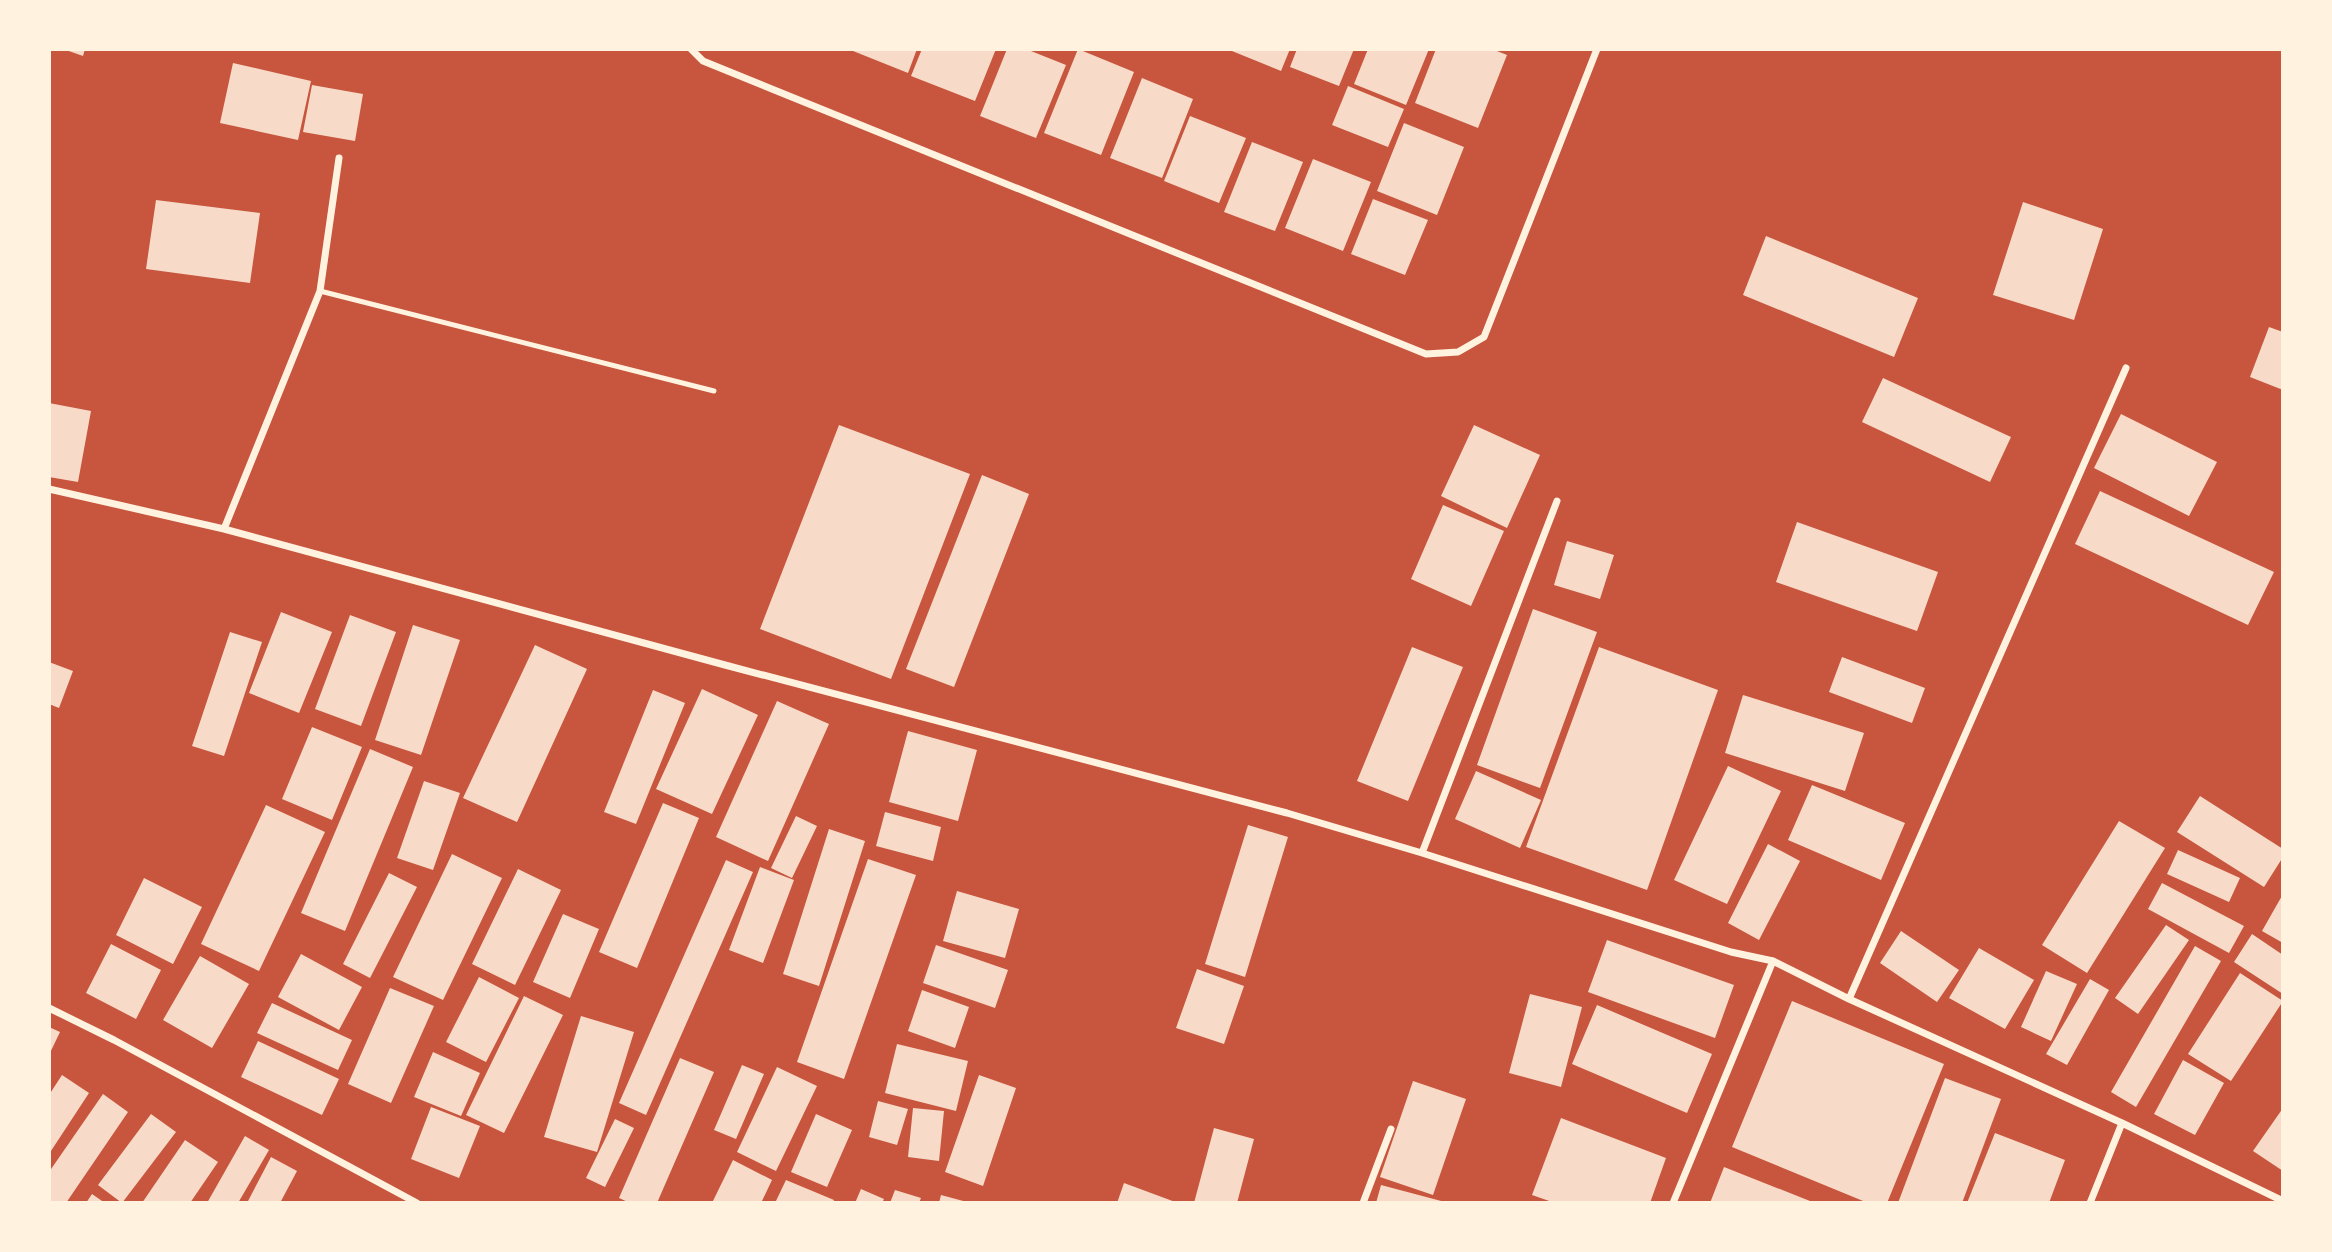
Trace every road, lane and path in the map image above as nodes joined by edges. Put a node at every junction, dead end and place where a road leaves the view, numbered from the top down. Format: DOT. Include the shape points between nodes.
graph roads {
  1 [pos="691,49"];
  2 [pos="1597,49"];
  3 [pos="339,158"];
  4 [pos="320,291"];
  5 [pos="2126,368"];
  6 [pos="714,391"];
  7 [pos="49,489"];
  8 [pos="1557,501"];
  9 [pos="224,529"];
  10 [pos="1422,853"];
  11 [pos="1773,961"];
  12 [pos="1849,999"];
  13 [pos="49,1008"];
  14 [pos="2122,1123"];
  15 [pos="1391,1129"];
  16 [pos="2283,1201"];
  17 [pos="417,1203"];
  18 [pos="1363,1203"];
  19 [pos="1673,1203"];
  20 [pos="2090,1203"];
  1 -- 2 [label="street" via="703,61 1426,354 1458,352 1484,337"];
  3 -- 4 [label="street"];
  4 -- 6 [label="lane"];
  4 -- 9 [label="street"];
  5 -- 12 [label="street"];
  7 -- 9 [label="street"];
  8 -- 10 [label="street"];
  9 -- 10 [label="street"];
  10 -- 11 [label="street" via="1731,952"];
  11 -- 12 [label="street"];
  11 -- 19 [label="street"];
  12 -- 14 [label="street"];
  13 -- 17 [label="street"];
  14 -- 16 [label="street"];
  14 -- 20 [label="street"];
  15 -- 18 [label="street"];
}
